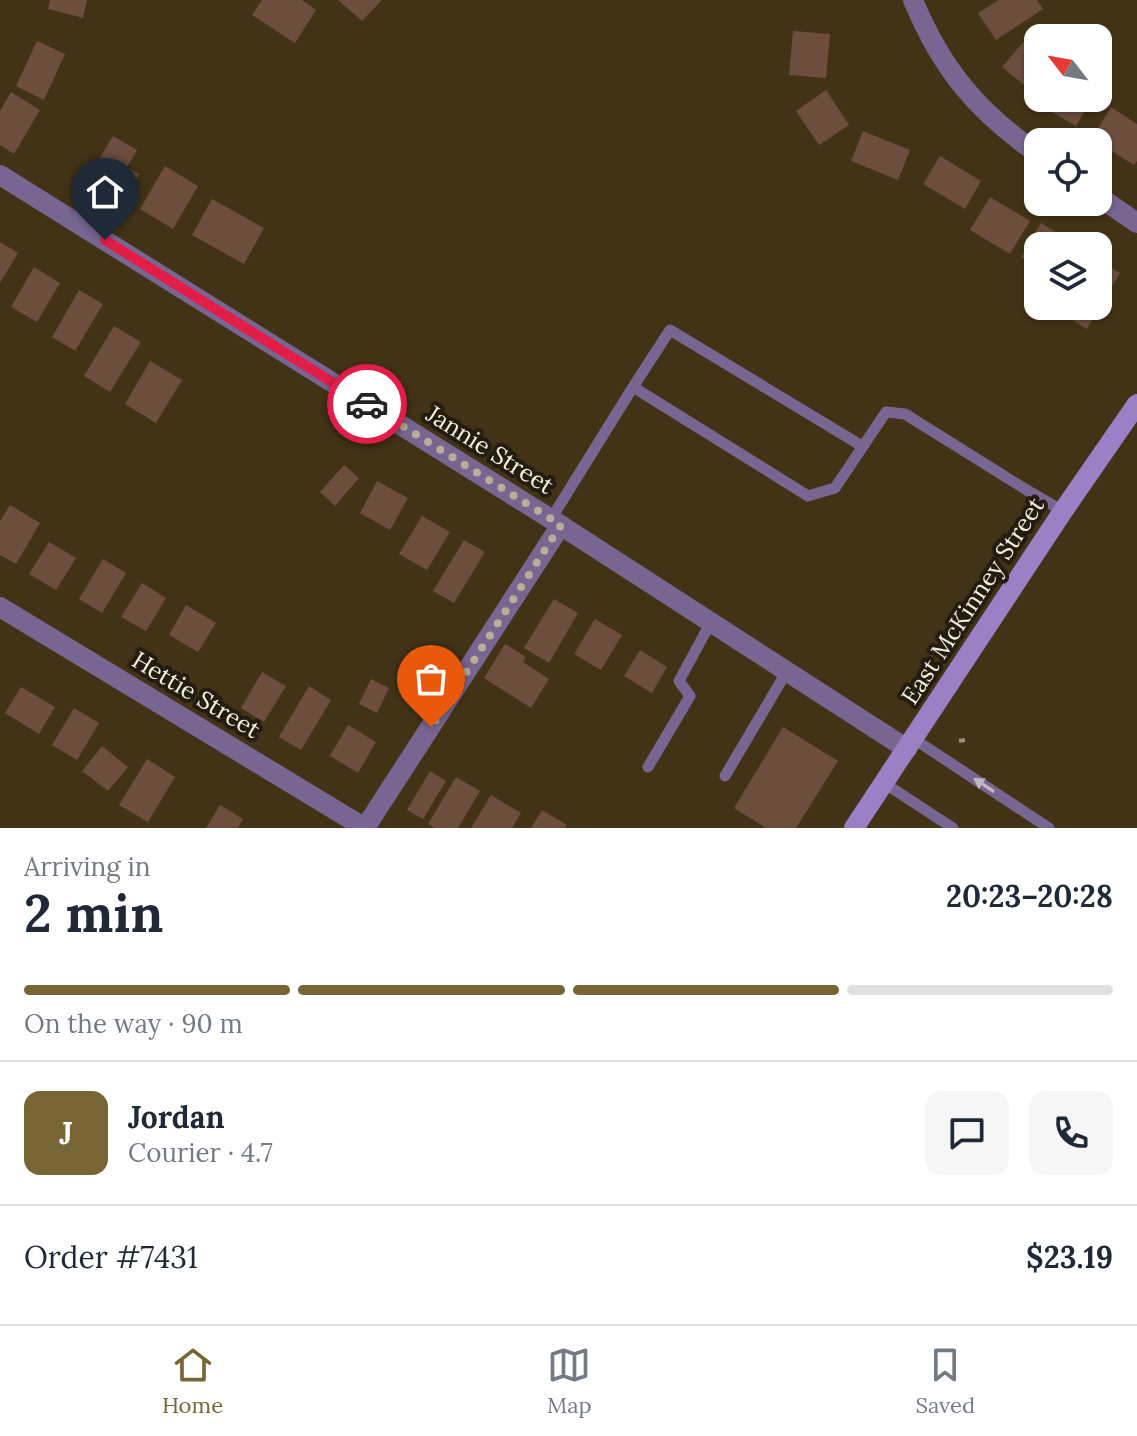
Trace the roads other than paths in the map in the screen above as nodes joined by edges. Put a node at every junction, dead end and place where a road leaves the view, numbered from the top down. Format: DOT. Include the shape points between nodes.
graph roads {
  1 [pos="913,0"];
  2 [pos="1024,144"];
  3 [pos="0,175"];
  4 [pos="1112,206"];
  5 [pos="1137,223"];
  6 [pos="633,387"];
  7 [pos="1137,404"];
  8 [pos="862,446"];
  9 [pos="1063,511"];
  10 [pos="556,522"];
  11 [pos="0,607"];
  12 [pos="711,622"];
  13 [pos="787,671"];
  14 [pos="910,744"];
  15 [pos="648,767"];
  16 [pos="725,776"];
  17 [pos="884,783"];
  18 [pos="365,828"];
  19 [pos="854,828"];
  20 [pos="953,828"];
  21 [pos="1049,828"];
  1 -- 2 [label="street" via="948,70 978,105"];
  3 -- 10 [label="street, Jannie Street"];
  4 -- 5 [label="street"];
  6 -- 8 [label="lane" via="808,496 835,488"];
  6 -- 8 [label="lane" via="670,330"];
  6 -- 10 [label="lane"];
  7 -- 9 [label="main road, East McKinney Street"];
  8 -- 9 [label="lane" via="886,412 905,414"];
  9 -- 14 [label="main road, East McKinney Street"];
  10 -- 12 [label="street, Jannie Street"];
  10 -- 18 [label="street"];
  11 -- 18 [label="street, Hettie Street"];
  12 -- 13 [label="street, Jannie Street"];
  12 -- 15 [label="lane" via="679,681 690,696"];
  13 -- 14 [label="street, Jannie Street"];
  13 -- 16 [label="lane"];
  14 -- 17 [label="main road, East McKinney Street"];
  21 -- 14 [label="lane, one-way"];
  17 -- 19 [label="main road, East McKinney Street"];
  17 -- 20 [label="lane"];
}
